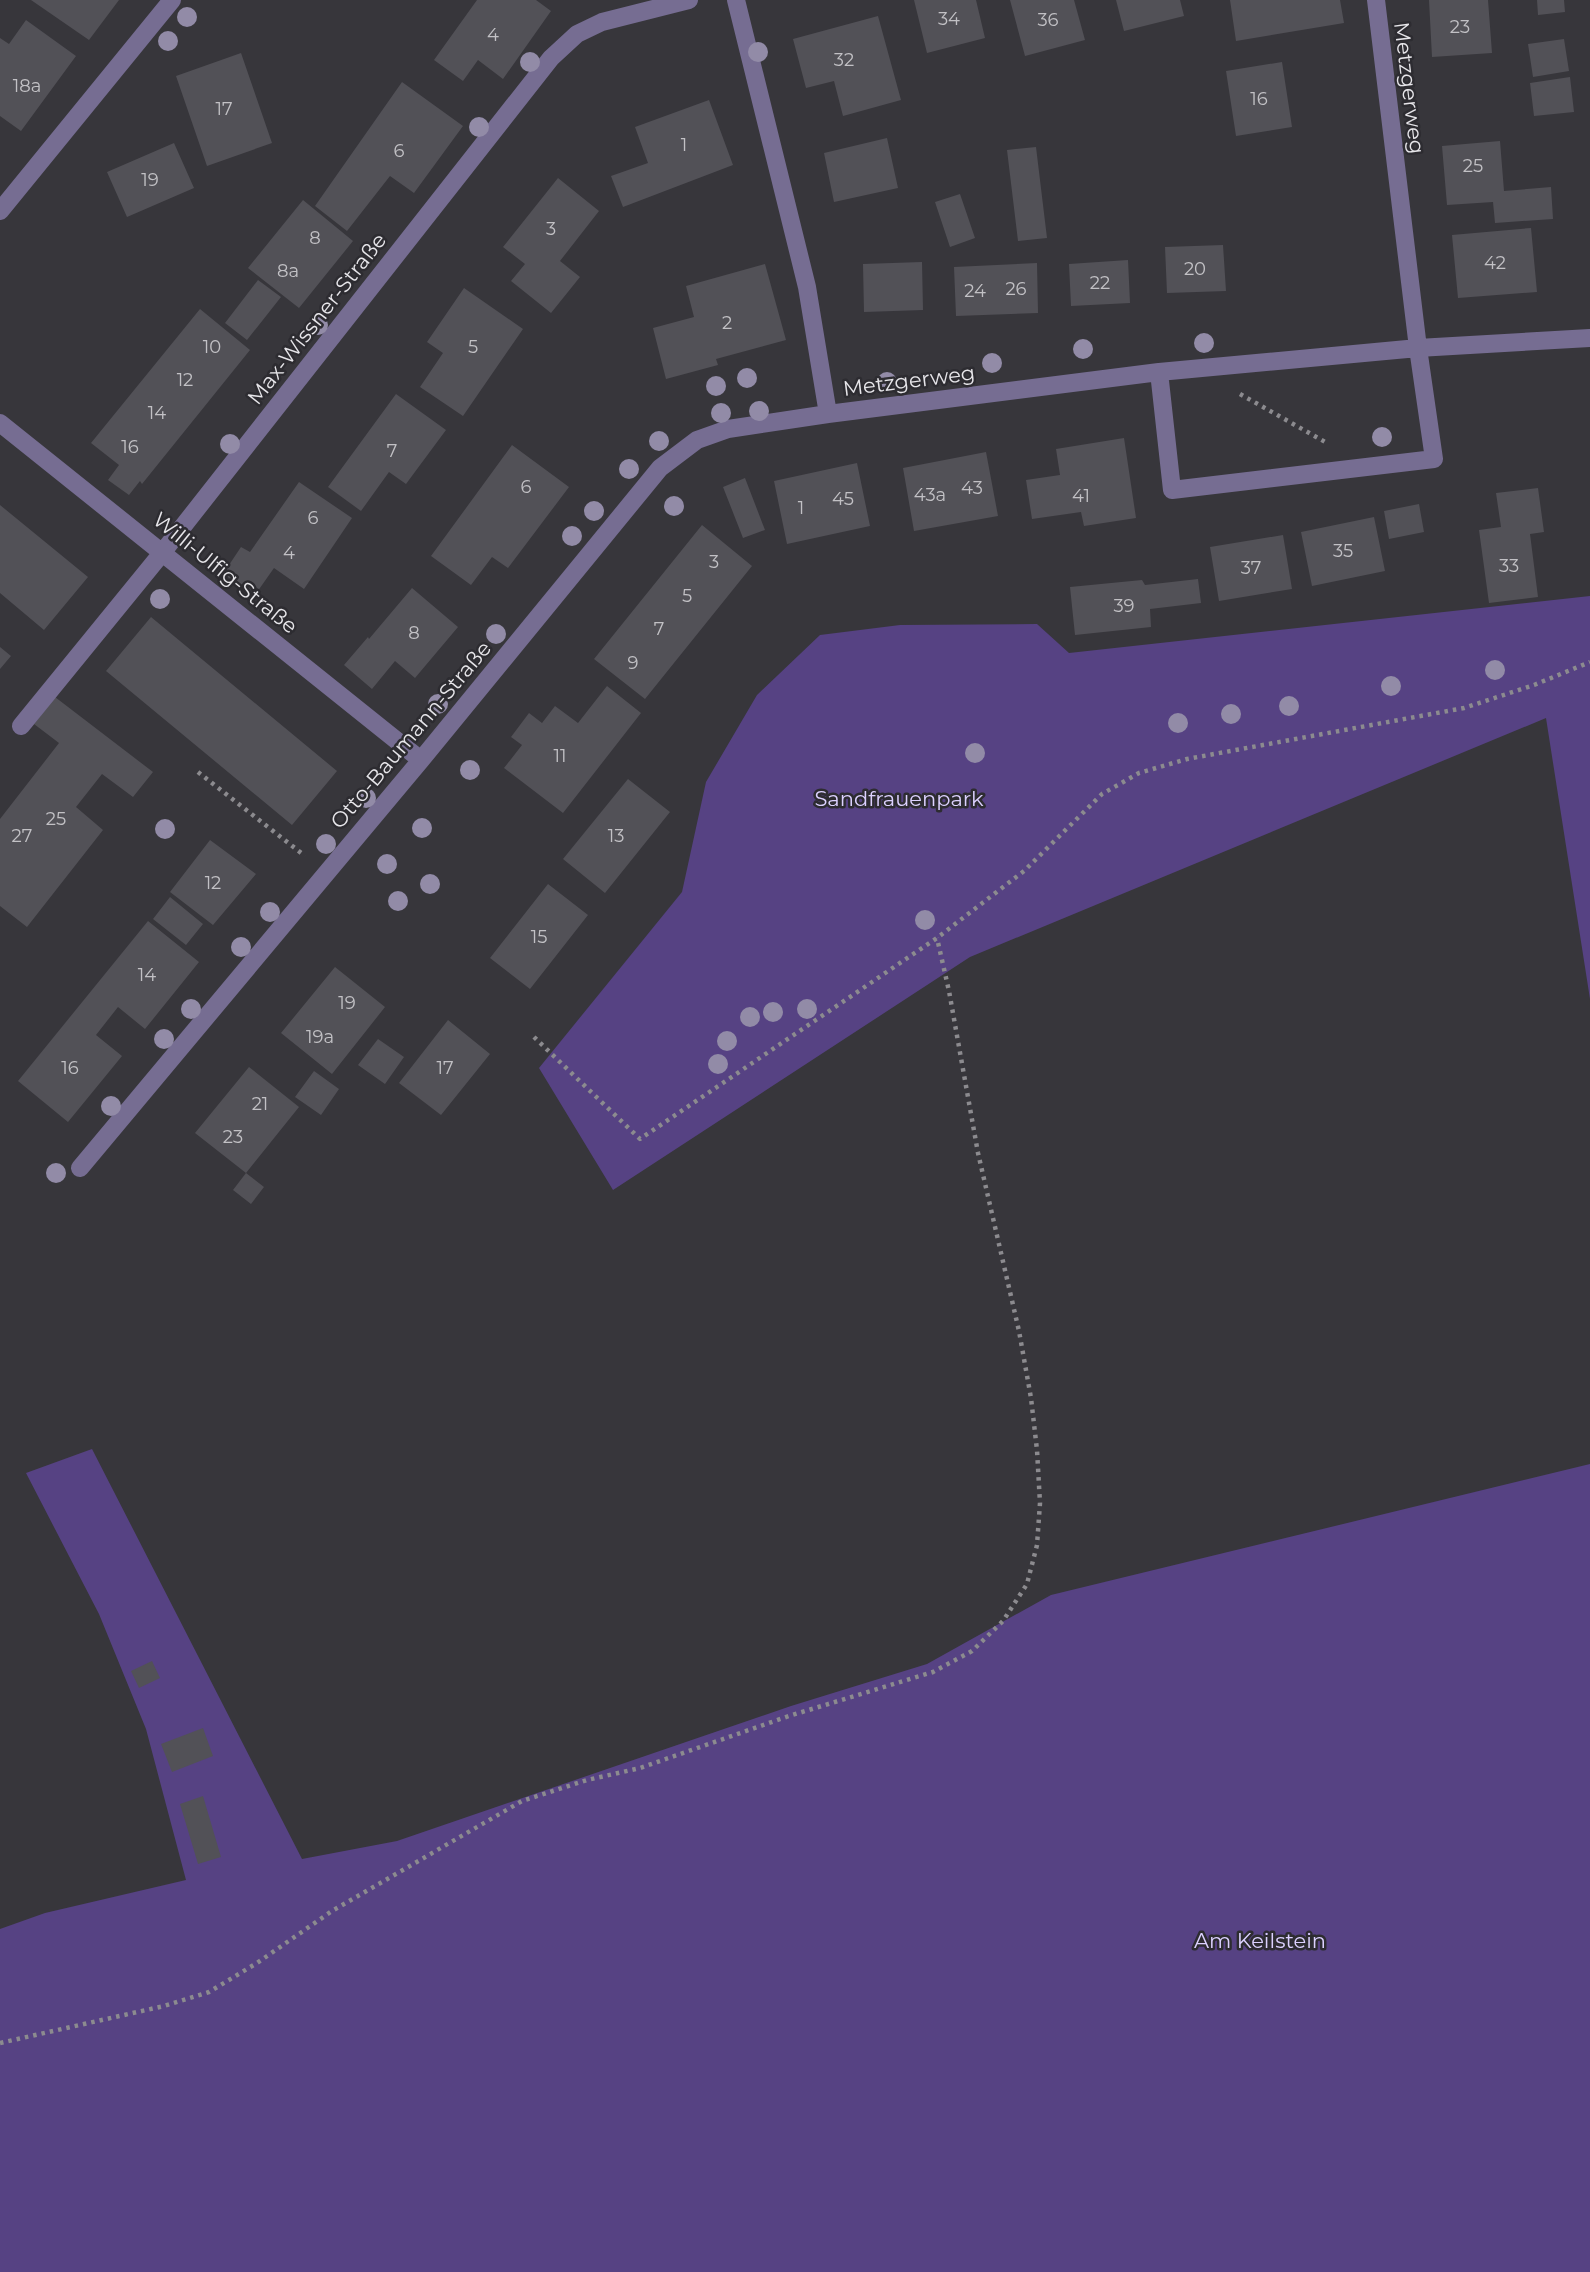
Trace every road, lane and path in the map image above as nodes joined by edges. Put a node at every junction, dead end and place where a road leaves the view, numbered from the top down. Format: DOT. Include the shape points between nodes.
graph roads {
  1 [pos="172,0"];
  2 [pos="689,0"];
  3 [pos="736,0"];
  4 [pos="1376,0"];
  5 [pos="0,211"];
  6 [pos="1590,338"];
  7 [pos="1419,348"];
  8 [pos="1195,368"];
  9 [pos="1159,372"];
  10 [pos="828,414"];
  11 [pos="0,423"];
  12 [pos="1367,466"];
  13 [pos="162,553"];
  14 [pos="1590,662"];
  15 [pos="21,726"];
  16 [pos="421,760"];
  17 [pos="198,772"];
  18 [pos="326,872"];
  19 [pos="937,938"];
  20 [pos="534,1037"];
  21 [pos="80,1168"];
  22 [pos="0,2043"];
  1 -- 5 [label="street"];
  2 -- 13 [label="street, Max-Wissner-Straße" via="601,22 577,34 551,58"];
  3 -- 10 [label="street, Metzgerweg" via="807,287"];
  4 -- 7 [label="street, Metzgerweg"];
  6 -- 7 [label="street"];
  7 -- 8 [label="street, Metzgerweg"];
  7 -- 12 [label="street, Metzgerweg" via="1434,459"];
  8 -- 9 [label="street, Metzgerweg"];
  8 -- 12 [label="path"];
  9 -- 10 [label="street, Metzgerweg"];
  9 -- 12 [label="street" via="1171,490"];
  10 -- 16 [label="street, Otto-Baumann-Straße" via="728,429 697,440 660,468"];
  11 -- 13 [label="street, Willi-Ulfig-Straße"];
  13 -- 15 [label="street, Max-Wissner-Straße"];
  13 -- 16 [label="street, Willi-Ulfig-Straße"];
  14 -- 19 [label="path" via="1464,708 1187,759 1139,773 1102,794 1024,871"];
  16 -- 18 [label="street, Otto-Baumann-Straße"];
  17 -- 18 [label="path"];
  18 -- 21 [label="street, Otto-Baumann-Straße"];
  19 -- 20 [label="path" via="640,1139"];
  19 -- 22 [label="path" via="978,1153 1019,1331 1037,1450 1037,1545 1027,1584 1003,1621 972,1651 933,1672 640,1768 522,1801 332,1911 209,1992"];
}
